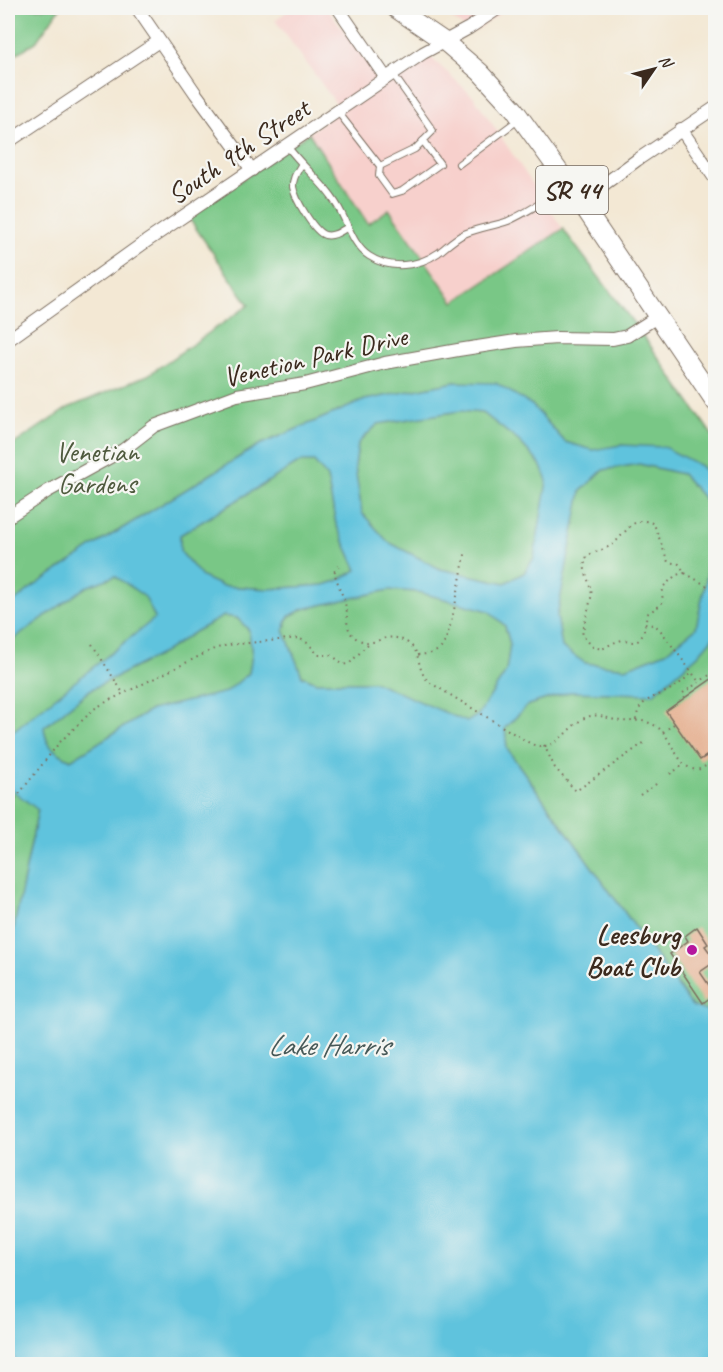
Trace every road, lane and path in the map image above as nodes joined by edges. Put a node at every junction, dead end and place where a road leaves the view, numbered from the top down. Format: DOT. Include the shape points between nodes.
graph roads {
  1 [pos="137,8"];
  2 [pos="338,8"];
  3 [pos="395,8"];
  4 [pos="499,8"];
  5 [pos="159,41"];
  6 [pos="445,42"];
  7 [pos="390,76"];
  8 [pos="716,107"];
  9 [pos="338,112"];
  10 [pos="521,118"];
  11 [pos="681,129"];
  12 [pos="423,141"];
  13 [pos="8,142"];
  14 [pos="287,146"];
  15 [pos="459,164"];
  16 [pos="301,165"];
  17 [pos="380,166"];
  18 [pos="252,170"];
  19 [pos="716,180"];
  20 [pos="569,185"];
  21 [pos="580,202"];
  22 [pos="348,227"];
  23 [pos="657,317"];
  24 [pos="8,340"];
  25 [pos="716,403"];
  26 [pos="8,518"];
  27 [pos="466,550"];
  28 [pos="339,566"];
  29 [pos="685,573"];
  30 [pos="716,591"];
  31 [pos="645,623"];
  32 [pos="369,643"];
  33 [pos="92,646"];
  34 [pos="418,655"];
  35 [pos="714,672"];
  36 [pos="692,673"];
  37 [pos="699,682"];
  38 [pos="123,693"];
  39 [pos="683,693"];
  40 [pos="636,720"];
  41 [pos="674,724"];
  42 [pos="663,732"];
  43 [pos="645,742"];
  44 [pos="544,745"];
  45 [pos="716,759"];
  46 [pos="685,764"];
  47 [pos="716,770"];
  48 [pos="670,774"];
  49 [pos="659,782"];
  50 [pos="716,794"];
  51 [pos="640,795"];
  52 [pos="8,807"];
  1 -- 5 [label="street"];
  2 -- 7 [label="street"];
  3 -- 6 [label="main road, SR 44"];
  4 -- 6 [label="street, South 9th Street"];
  5 -- 13 [label="street"];
  5 -- 18 [label="street"];
  6 -- 7 [label="street, South 9th Street"];
  6 -- 10 [label="main road, SR 44" via="480,72"];
  7 -- 9 [label="street, South 9th Street"];
  7 -- 12 [label="lane" via="432,130"];
  8 -- 11 [label="street"];
  9 -- 14 [label="street, South 9th Street"];
  9 -- 17 [label="lane"];
  10 -- 15 [label="lane"];
  10 -- 20 [label="main road, SR 44"];
  11 -- 19 [label="street"];
  11 -- 21 [label="street"];
  12 -- 17 [label="lane"];
  12 -- 17 [label="lane" via="440,164 402,191 392,194 379,176"];
  14 -- 16 [label="lane"];
  14 -- 18 [label="street, South 9th Street"];
  16 -- 22 [label="lane" via="321,183"];
  16 -- 22 [label="lane" via="293,187 306,216 322,234 333,235"];
  18 -- 24 [label="street, South 9th Street"];
  20 -- 21 [label="main road, SR 44"];
  20 -- 22 [label="lane" via="510,220 463,234 421,262 387,265 367,255"];
  21 -- 23 [label="main road, SR 44"];
  23 -- 25 [label="main road, SR 44"];
  23 -- 26 [label="street, Venetion Park Drive" via="627,336 614,339 516,341 386,363 305,384 237,395 154,426 123,450"];
  27 -- 34 [label="path" via="441,648"];
  28 -- 32 [label="path" via="334,572 347,610 348,629 359,640"];
  29 -- 30 [label="path"];
  29 -- 31 [label="path" via="676,575 663,587 662,604 646,614"];
  29 -- 31 [label="path" via="679,564 668,562 657,529 649,521 632,523 609,547 587,556 584,566 592,594 582,635 585,640 602,649 624,639 634,642 643,634"];
  31 -- 36 [label="path" via="656,626"];
  32 -- 34 [label="path" via="395,637 413,647"];
  32 -- 38 [label="path" via="343,665 332,655 318,655 299,639 228,645"];
  33 -- 38 [label="path"];
  34 -- 44 [label="path" via="423,676 429,682 519,736"];
  35 -- 37 [label="path"];
  36 -- 37 [label="path"];
  36 -- 40 [label="path" via="673,688 645,701"];
  37 -- 39 [label="path"];
  38 -- 52 [label="path" via="94,709 59,743"];
  40 -- 42 [label="path"];
  40 -- 44 [label="path" via="624,722 590,716 562,738"];
  41 -- 42 [label="path"];
  42 -- 46 [label="path"];
  43 -- 44 [label="path" via="576,791 555,768"];
  45 -- 46 [label="path" via="700,768"];
  46 -- 48 [label="path"];
  47 -- 50 [label="lane" via="712,783"];
  49 -- 51 [label="path"];
}
